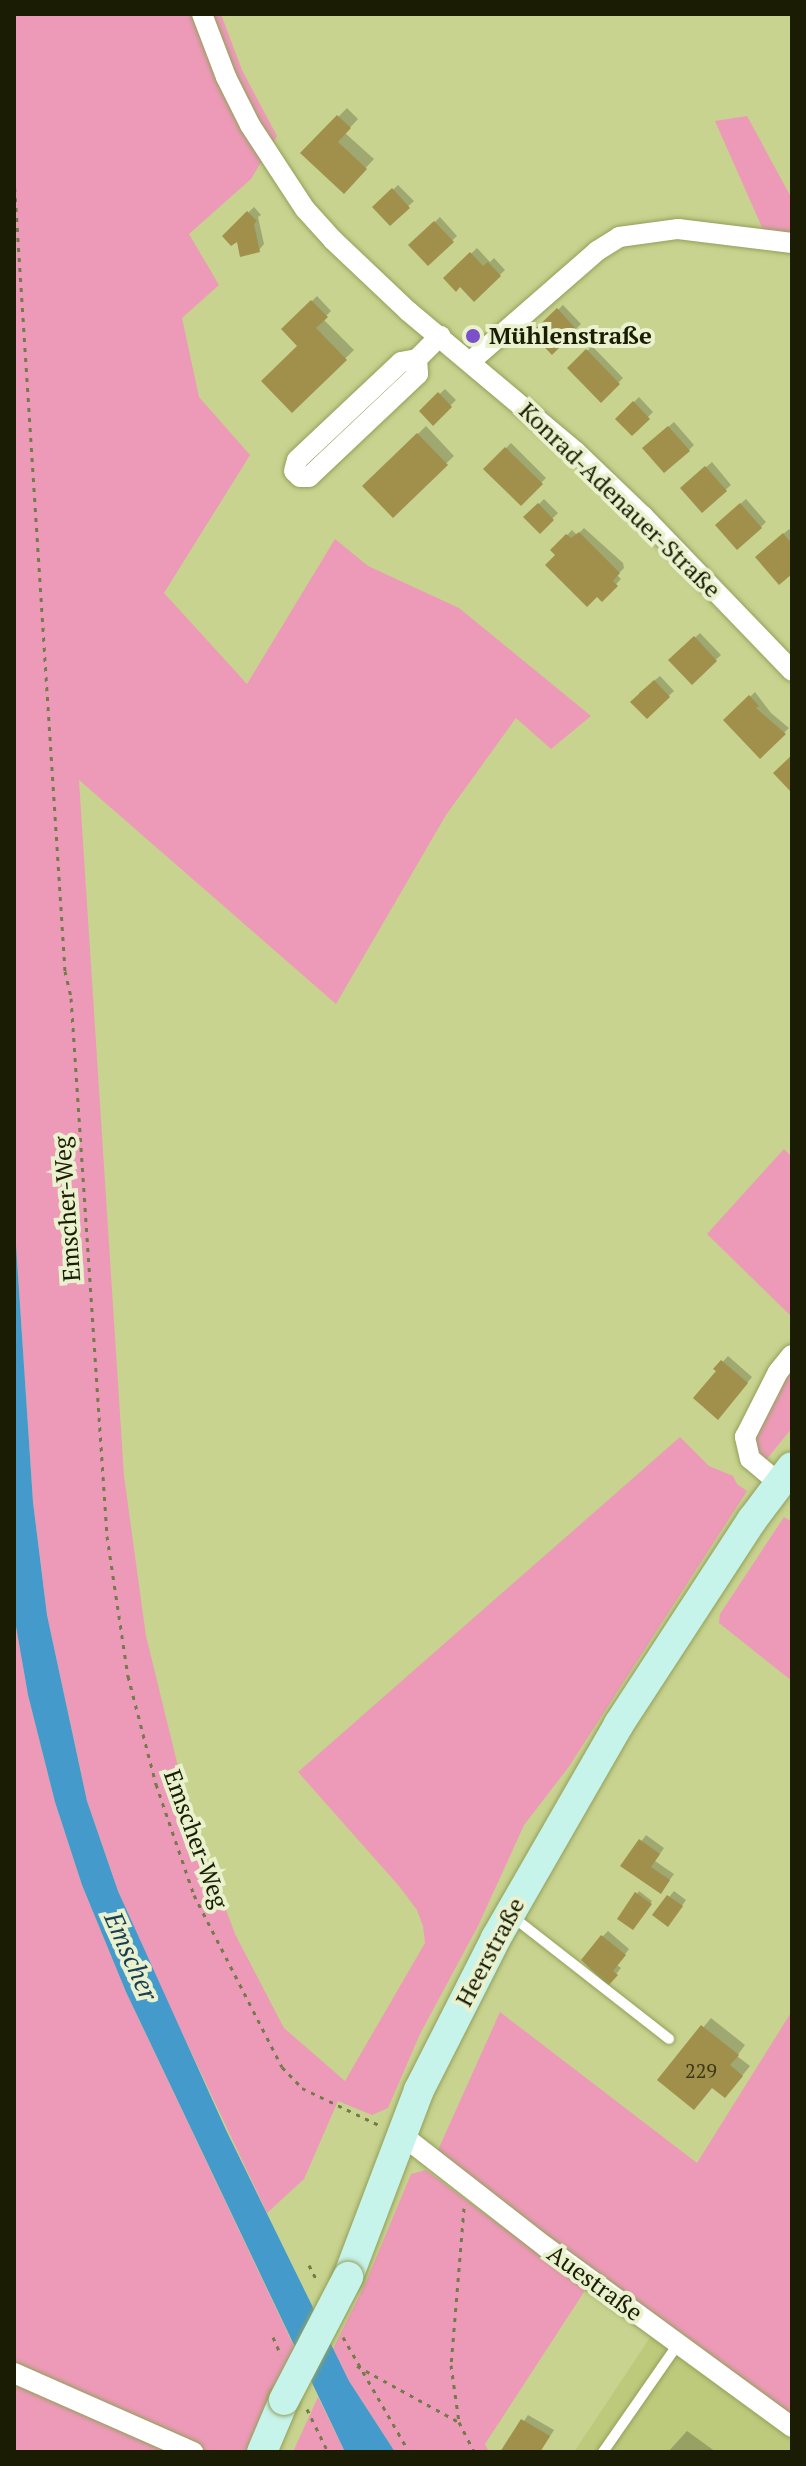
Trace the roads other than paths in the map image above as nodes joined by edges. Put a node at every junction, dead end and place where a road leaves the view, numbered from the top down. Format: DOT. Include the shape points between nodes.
graph roads {
  1 [pos="202,14"];
  2 [pos="792,243"];
  3 [pos="440,336"];
  4 [pos="417,359"];
  5 [pos="471,361"];
  6 [pos="792,671"];
  7 [pos="792,1355"];
  8 [pos="786,1475"];
  9 [pos="509,1914"];
  10 [pos="669,2039"];
  11 [pos="402,2135"];
  12 [pos="678,2344"];
  13 [pos="14,2373"];
  14 [pos="792,2427"];
  15 [pos="193,2452"];
  16 [pos="262,2452"];
  17 [pos="603,2452"];
  1 -- 3 [label="street, Konrad-Adenauer-Straße" via="250,125 305,209 356,265"];
  2 -- 5 [label="street" via="678,229 619,237"];
  3 -- 4 [label="street"];
  3 -- 5 [label="street, Konrad-Adenauer-Straße"];
  4 -- 4 [label="street" via="401,362 297,460 294,471 309,477 418,374"];
  5 -- 6 [label="street, Konrad-Adenauer-Straße" via="643,516"];
  7 -- 8 [label="street, Heerstraße" via="745,1437 750,1459"];
  8 -- 9 [label="main road, Heerstraße" via="619,1724"];
  9 -- 10 [label="lane"];
  9 -- 11 [label="main road, Heerstraße" via="439,2047"];
  11 -- 12 [label="street, Auestraße"];
  11 -- 16 [label="main road, Heerstraße, bridge" via="348,2277"];
  12 -- 14 [label="street, Auestraße"];
  12 -- 17 [label="lane"];
  13 -- 15 [label="street"];
}
